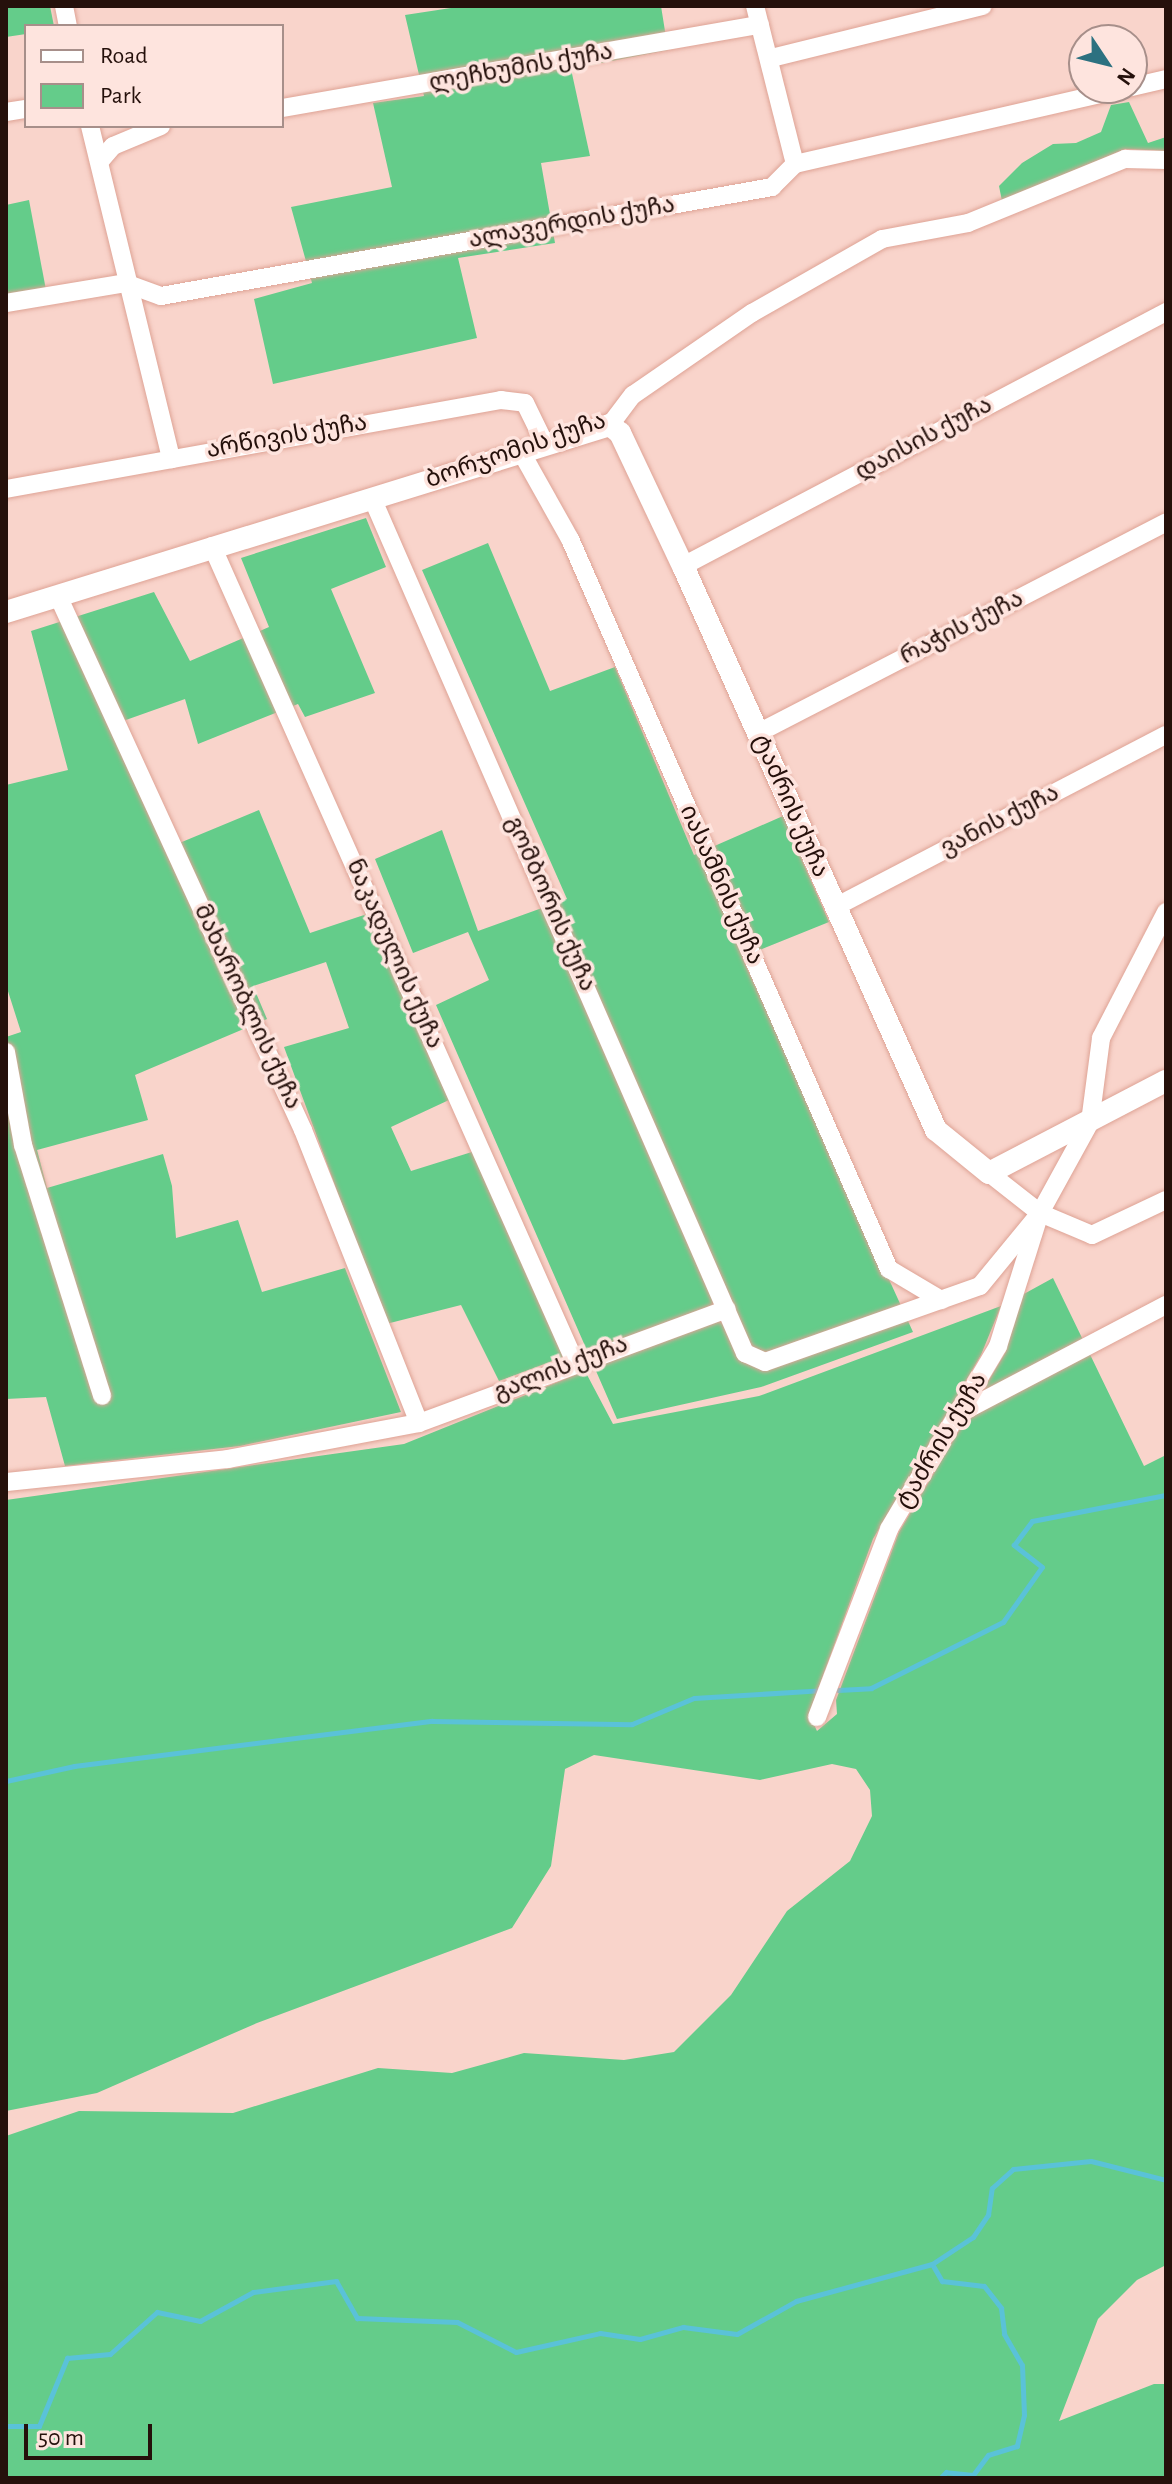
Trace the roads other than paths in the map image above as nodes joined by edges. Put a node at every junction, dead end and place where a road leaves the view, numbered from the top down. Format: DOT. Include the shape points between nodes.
graph roads {
  1 [pos="755,6"];
  2 [pos="983,6"];
  3 [pos="760,25"];
  4 [pos="771,58"];
  5 [pos="1068,101"];
  6 [pos="284,108"];
  7 [pos="91,128"];
  8 [pos="156,128"];
  9 [pos="1166,160"];
  10 [pos="100,161"];
  11 [pos="795,164"];
  12 [pos="125,283"];
  13 [pos="6,303"];
  14 [pos="1166,312"];
  15 [pos="610,425"];
  16 [pos="544,442"];
  17 [pos="520,450"];
  18 [pos="171,459"];
  19 [pos="6,489"];
  20 [pos="373,500"];
  21 [pos="1166,522"];
  22 [pos="212,546"];
  23 [pos="683,566"];
  24 [pos="59,598"];
  25 [pos="6,612"];
  26 [pos="758,733"];
  27 [pos="1166,735"];
  28 [pos="835,907"];
  29 [pos="1166,912"];
  30 [pos="6,1052"];
  31 [pos="1166,1081"];
  32 [pos="1090,1122"];
  33 [pos="989,1173"];
  34 [pos="1166,1200"];
  35 [pos="1040,1213"];
  36 [pos="941,1300"];
  37 [pos="1166,1305"];
  38 [pos="727,1309"];
  39 [pos="575,1362"];
  40 [pos="102,1396"];
  41 [pos="960,1413"];
  42 [pos="419,1423"];
  43 [pos="6,1482"];
  44 [pos="817,1717"];
  1 -- 3 [label="street"];
  2 -- 4 [label="street"];
  3 -- 4 [label="street"];
  3 -- 6 [label="street, ლეჩხუმის ქუჩა"];
  4 -- 11 [label="street"];
  5 -- 11 [label="street, ალავერდის ქუჩა"];
  7 -- 10 [label="street"];
  8 -- 10 [label="street" via="113,146"];
  9 -- 15 [label="street, ბორჯომის ქუჩა" via="1125,159 968,223 882,239 752,313 633,395"];
  10 -- 12 [label="street"];
  11 -- 12 [label="street, ალავერდის ქუჩა" via="772,187 223,285 161,296"];
  12 -- 13 [label="street, ალავერდის ქუჩა"];
  12 -- 18 [label="street"];
  14 -- 23 [label="street, დაისის ქუჩა"];
  15 -- 16 [label="street, ბორჯომის ქუჩა"];
  15 -- 23 [label="street, ტაძრის ქუჩა" via="620,433"];
  16 -- 17 [label="street, ბორჯომის ქუჩა"];
  16 -- 18 [label="street, არწივის ქუჩა" via="525,403 501,400"];
  17 -- 20 [label="street, ბორჯომის ქუჩა"];
  17 -- 36 [label="street, იასამნის ქუჩა" via="570,539 889,1269"];
  18 -- 19 [label="street, არწივის ქუჩა"];
  20 -- 22 [label="street, ბორჯომის ქუჩა"];
  20 -- 38 [label="street, გომბორის ქუჩა"];
  21 -- 26 [label="street, რაჭის ქუჩა"];
  22 -- 24 [label="street, ბორჯომის ქუჩა"];
  22 -- 39 [label="street, ნაკადულის ქუჩა"];
  23 -- 26 [label="street, ტაძრის ქუჩა"];
  24 -- 25 [label="street, ბორჯომის ქუჩა"];
  24 -- 42 [label="street, მახარობლის ქუჩა" via="303,1130"];
  26 -- 28 [label="street, ტაძრის ქუჩა"];
  27 -- 28 [label="street, ვანის ქუჩა"];
  28 -- 33 [label="street, ტაძრის ქუჩა" via="936,1130"];
  29 -- 32 [label="street" via="1101,1038"];
  30 -- 40 [label="street" via="23,1145"];
  31 -- 32 [label="street"];
  32 -- 33 [label="street"];
  32 -- 35 [label="street, ტაძრის ქუჩა"];
  33 -- 35 [label="street"];
  34 -- 35 [label="street" via="1092,1235"];
  35 -- 36 [label="street" via="980,1286"];
  35 -- 41 [label="street, ტაძრის ქუჩა" via="998,1346"];
  36 -- 38 [label="street" via="765,1362 745,1353"];
  37 -- 41 [label="street"];
  38 -- 39 [label="street, გალის ქუჩა"];
  39 -- 42 [label="street, გალის ქუჩა"];
  41 -- 44 [label="street, ტაძრის ქუჩა" via="889,1529"];
  42 -- 43 [label="street, გალის ქუჩა" via="228,1459"];
}
